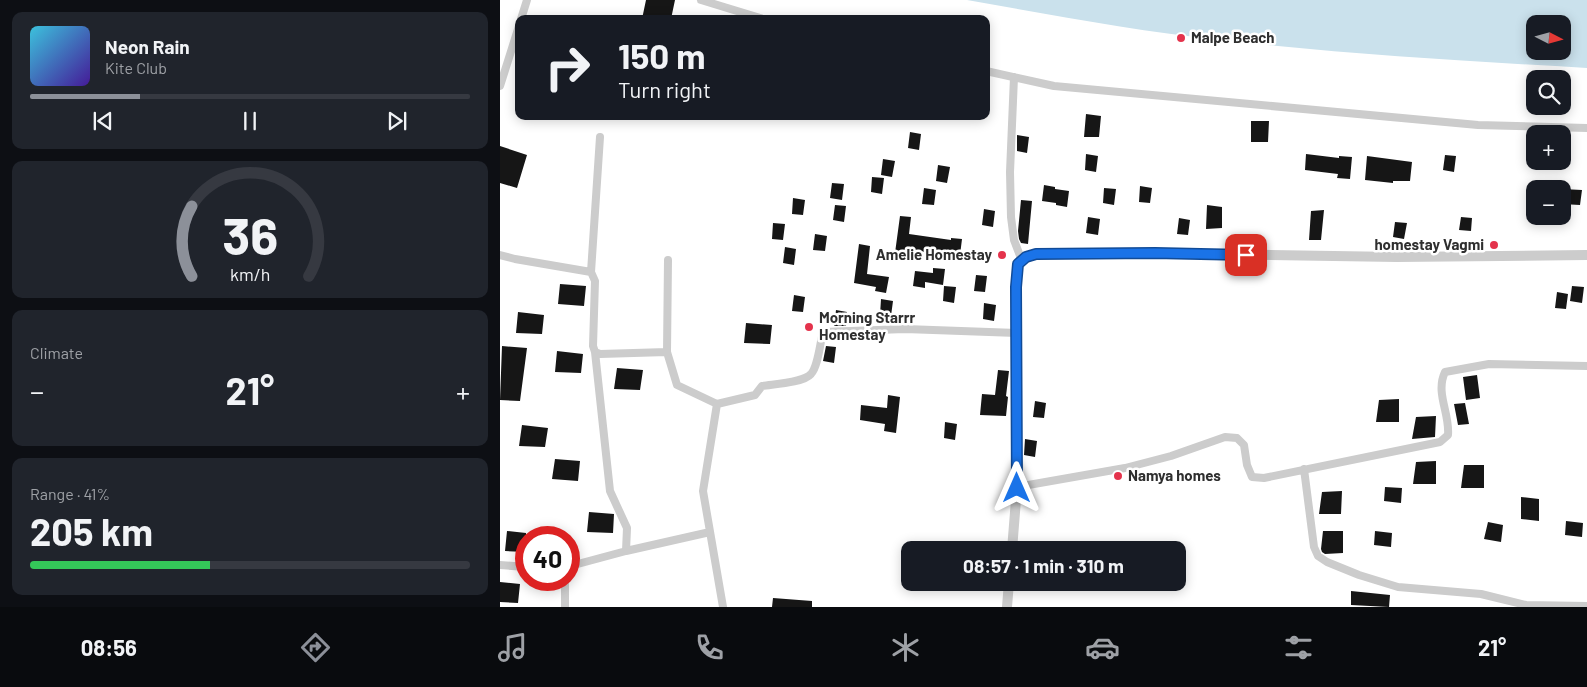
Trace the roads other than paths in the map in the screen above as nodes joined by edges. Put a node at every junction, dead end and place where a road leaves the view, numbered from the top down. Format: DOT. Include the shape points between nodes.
graph roads {
  1 [pos="527,0"];
  2 [pos="701,0"];
  3 [pos="522,15"];
  4 [pos="750,15"];
  5 [pos="515,39"];
  6 [pos="990,72"];
  7 [pos="1014,77"];
  8 [pos="500,86"];
  9 [pos="1587,128"];
  10 [pos="600,137"];
  11 [pos="500,255"];
  12 [pos="1587,255"];
  13 [pos="668,260"];
  14 [pos="1022,261"];
  15 [pos="591,272"];
  16 [pos="1017,333"];
  17 [pos="595,352"];
  18 [pos="667,352"];
  19 [pos="1587,366"];
  20 [pos="717,404"];
  21 [pos="1304,469"];
  22 [pos="1017,488"];
  23 [pos="710,532"];
  24 [pos="1013,541"];
  25 [pos="626,551"];
  26 [pos="580,563"];
  27 [pos="500,565"];
  28 [pos="515,566"];
  29 [pos="565,591"];
  30 [pos="1008,591"];
  31 [pos="1587,606"];
  32 [pos="565,607"];
  33 [pos="723,607"];
  34 [pos="1007,607"];
  1 -- 3 [label="street"];
  2 -- 4 [label="street"];
  5 -- 8 [label="street"];
  6 -- 7 [label="street"];
  7 -- 9 [label="street" via="1064,86 1478,125"];
  7 -- 14 [label="street" via="1011,217 1014,240"];
  10 -- 15 [label="street"];
  11 -- 15 [label="street"];
  12 -- 14 [label="street" via="1036,254"];
  13 -- 18 [label="street"];
  14 -- 16 [label="street" via="1018,264 1016,287"];
  15 -- 17 [label="street" via="595,281"];
  16 -- 20 [label="street" via="905,329 822,332 812,374 804,379 762,386 755,395"];
  16 -- 22 [label="street"];
  17 -- 18 [label="street"];
  17 -- 25 [label="street" via="610,491 627,528"];
  18 -- 20 [label="street" via="677,385"];
  19 -- 21 [label="street" via="1489,364 1445,372 1441,393 1449,425 1448,435 1440,442"];
  20 -- 23 [label="street" via="704,482"];
  21 -- 22 [label="street" via="1264,478 1252,477 1246,465 1244,445 1237,438 1225,437 1125,468"];
  21 -- 31 [label="street" via="1314,547 1318,556 1327,562 1398,588 1481,594 1526,606"];
  22 -- 24 [label="street"];
  23 -- 25 [label="street"];
  23 -- 33 [label="street"];
  25 -- 26 [label="street"];
  27 -- 28 [label="street"];
  29 -- 32 [label="street"];
  30 -- 34 [label="street"];
}
